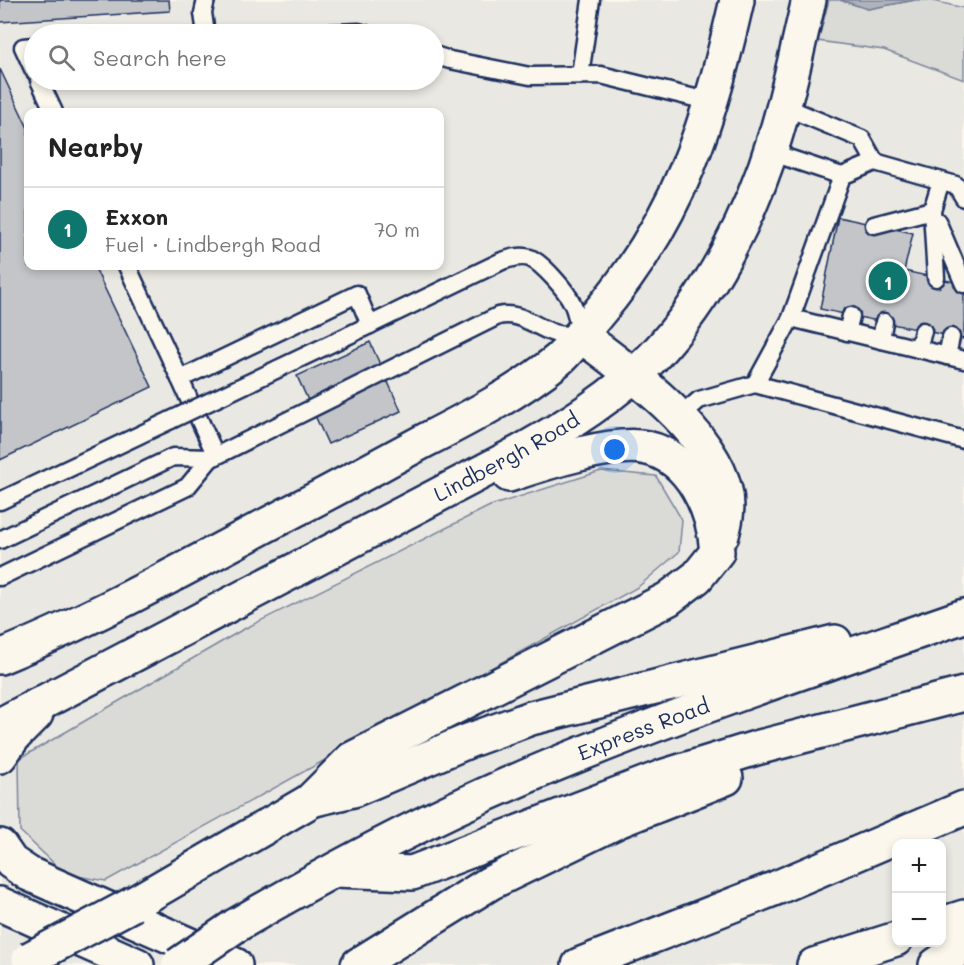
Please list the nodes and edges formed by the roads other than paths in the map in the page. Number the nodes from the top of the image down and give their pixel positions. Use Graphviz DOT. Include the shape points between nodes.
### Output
graph roads {
  1 [pos="206,0"];
  2 [pos="591,0"];
  3 [pos="737,4"];
  4 [pos="805,15"];
  5 [pos="205,24"];
  6 [pos="444,58"];
  7 [pos="580,75"];
  8 [pos="44,90"];
  9 [pos="711,102"];
  10 [pos="783,106"];
  11 [pos="52,108"];
  12 [pos="770,152"];
  13 [pos="875,162"];
  14 [pos="842,176"];
  15 [pos="956,186"];
  16 [pos="932,210"];
  17 [pos="874,225"];
  18 [pos="128,270"];
  19 [pos="936,278"];
  20 [pos="964,284"];
  21 [pos="791,318"];
  22 [pos="885,322"];
  23 [pos="370,325"];
  24 [pos="923,331"];
  25 [pos="580,335"];
  26 [pos="951,337"];
  27 [pos="881,340"];
  28 [pos="918,349"];
  29 [pos="947,356"];
  30 [pos="964,360"];
  31 [pos="633,375"];
  32 [pos="180,379"];
  33 [pos="755,384"];
  34 [pos="189,399"];
  35 [pos="678,418"];
  36 [pos="199,419"];
  37 [pos="964,440"];
  38 [pos="214,457"];
  39 [pos="0,501"];
  40 [pos="416,507"];
  41 [pos="0,540"];
  42 [pos="717,552"];
  43 [pos="0,577"];
  44 [pos="964,614"];
  45 [pos="0,657"];
  46 [pos="63,693"];
  47 [pos="964,694"];
  48 [pos="895,711"];
  49 [pos="0,725"];
  50 [pos="0,756"];
  51 [pos="310,801"];
  52 [pos="964,808"];
  53 [pos="0,846"];
  54 [pos="335,870"];
  55 [pos="0,904"];
  56 [pos="957,926"];
  57 [pos="892,941"];
  58 [pos="24,962"];
  59 [pos="362,962"];
  60 [pos="137,965"];
  61 [pos="178,965"];
  62 [pos="235,965"];
  63 [pos="579,965"];
  64 [pos="814,965"];
  65 [pos="936,965"];
  1 -- 5 [label="lane"];
  2 -- 7 [label="lane"];
  3 -- 9 [label="street"];
  4 -- 10 [label="street, Lindbergh Road"];
  6 -- 7 [label="lane" via="530,76"];
  7 -- 9 [label="lane" via="601,75"];
  8 -- 11 [label="lane"];
  9 -- 25 [label="street" via="696,151 657,232"];
  10 -- 12 [label="street, Lindbergh Road"];
  10 -- 13 [label="lane" via="862,139"];
  12 -- 14 [label="lane"];
  12 -- 31 [label="street, Lindbergh Road" via="744,217 715,271 666,341"];
  13 -- 14 [label="lane"];
  13 -- 15 [label="lane"];
  14 -- 21 [label="lane"];
  15 -- 16 [label="lane"];
  16 -- 17 [label="lane" via="906,224"];
  16 -- 19 [label="lane"];
  16 -- 20 [label="lane"];
  18 -- 32 [label="lane"];
  21 -- 27 [label="lane" via="849,324"];
  21 -- 33 [label="lane"];
  22 -- 27 [label="lane"];
  23 -- 25 [label="lane" via="502,261 521,257 537,262 566,292"];
  23 -- 32 [label="lane" via="357,294"];
  23 -- 39 [label="lane, bridge"];
  24 -- 28 [label="lane"];
  25 -- 31 [label="street"];
  25 -- 38 [label="lane" via="553,333 527,319 498,316"];
  25 -- 45 [label="street" via="560,359 470,417 136,594 49,638"];
  26 -- 29 [label="lane"];
  27 -- 28 [label="lane"];
  28 -- 29 [label="lane"];
  29 -- 30 [label="lane"];
  31 -- 35 [label="street"];
  31 -- 40 [label="street, Lindbergh Road" via="547,437"];
  32 -- 34 [label="lane"];
  33 -- 35 [label="lane" via="699,400"];
  33 -- 37 [label="lane"];
  35 -- 42 [label="street" via="709,455 726,492 726,519"];
  36 -- 38 [label="lane"];
  38 -- 41 [label="lane" via="173,457"];
  38 -- 43 [label="lane" via="187,487"];
  40 -- 42 [label="street" via="553,461 617,447 648,448 673,462 696,486 709,511"];
  40 -- 46 [label="street, Lindbergh Road"];
  42 -- 51 [label="street" via="697,577 668,599 352,759"];
  44 -- 51 [label="street" via="764,658 549,712 498,729 353,790"];
  44 -- 54 [label="street, Express Road" via="591,750 483,796"];
  46 -- 49 [label="street, Lindbergh Road"];
  46 -- 50 [label="street" via="29,720"];
  47 -- 48 [label="street"];
  48 -- 54 [label="street" via="665,776 412,873"];
  48 -- 59 [label="street" via="620,820 490,883"];
  51 -- 58 [label="street, bridge"];
  52 -- 63 [label="street" via="776,888"];
  53 -- 62 [label="street" via="11,862 29,874"];
  54 -- 61 [label="street, Express Road, bridge" via="235,926"];
  55 -- 60 [label="street"];
  56 -- 65 [label="street"];
  57 -- 64 [label="street"];
}
